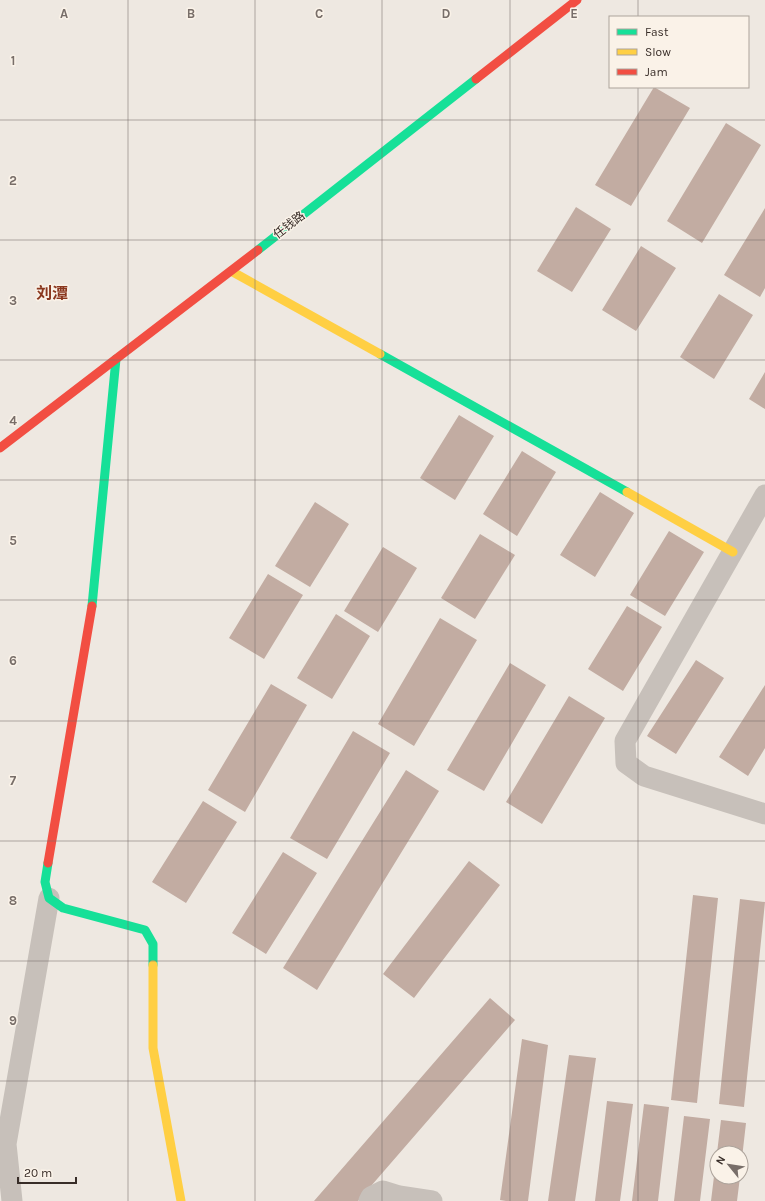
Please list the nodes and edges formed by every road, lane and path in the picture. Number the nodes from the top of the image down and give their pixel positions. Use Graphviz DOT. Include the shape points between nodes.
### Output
graph roads {
  1 [pos="577,0"];
  2 [pos="231,271"];
  3 [pos="116,359"];
  4 [pos="0,448"];
  5 [pos="765,496"];
  6 [pos="733,552"];
  7 [pos="765,814"];
  8 [pos="49,898"];
  9 [pos="12,1201"];
  10 [pos="181,1201"];
  11 [pos="369,1201"];
  12 [pos="432,1201"];
  1 -- 2 [label="street, 任钱路"];
  2 -- 3 [label="street, 任钱路"];
  2 -- 6 [label="street"];
  3 -- 4 [label="street, 任钱路"];
  3 -- 8 [label="street" via="93,598 45,882"];
  5 -- 6 [label="street"];
  6 -- 7 [label="street" via="625,741 626,764 644,776"];
  8 -- 9 [label="street" via="6,1144"];
  8 -- 10 [label="street" via="63,908 144,930 153,944 153,1048"];
  11 -- 12 [label="street" via="371,1197 383,1191"];
}
